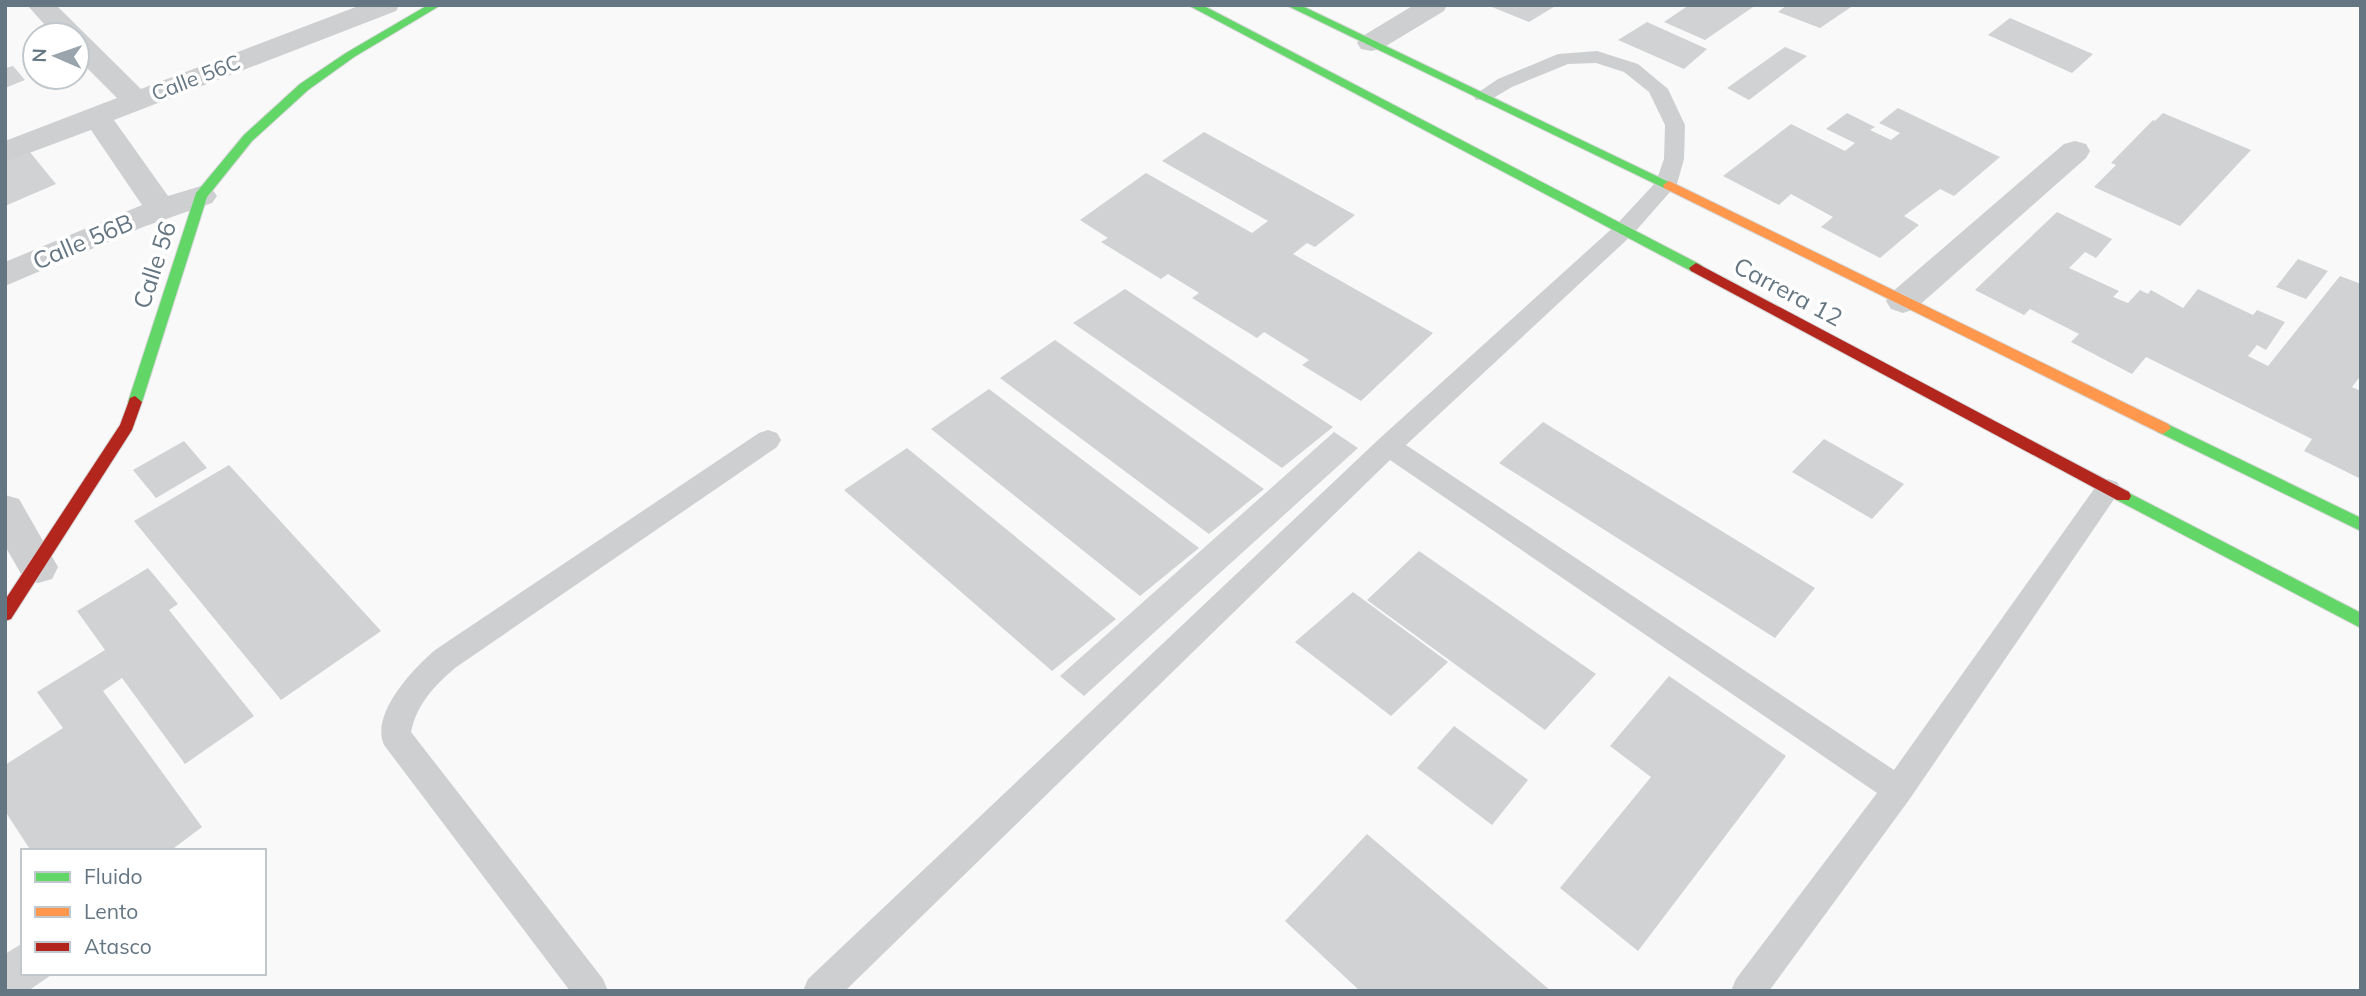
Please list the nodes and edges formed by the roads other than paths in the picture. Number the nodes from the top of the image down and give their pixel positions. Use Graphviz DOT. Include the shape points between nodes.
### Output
graph roads {
  1 [pos="40,5"];
  2 [pos="386,5"];
  3 [pos="436,5"];
  4 [pos="1193,5"];
  5 [pos="1291,5"];
  6 [pos="1434,5"];
  7 [pos="402,13"];
  8 [pos="56,21"];
  9 [pos="1371,43"];
  10 [pos="91,56"];
  11 [pos="1483,96"];
  12 [pos="136,101"];
  13 [pos="97,117"];
  14 [pos="2075,151"];
  15 [pos="5,152"];
  16 [pos="1666,184"];
  17 [pos="201,196"];
  18 [pos="161,210"];
  19 [pos="1625,229"];
  20 [pos="5,275"];
  21 [pos="1903,301"];
  22 [pos="768,440"];
  23 [pos="1388,446"];
  24 [pos="2108,489"];
  25 [pos="9,525"];
  26 [pos="2361,525"];
  27 [pos="38,567"];
  28 [pos="5,614"];
  29 [pos="2361,621"];
  30 [pos="1898,790"];
  31 [pos="591,991"];
  32 [pos="820,991"];
  33 [pos="1748,991"];
  1 -- 8 [label="street"];
  2 -- 12 [label="street, Calle 56C"];
  3 -- 7 [label="main road, Calle 56"];
  4 -- 19 [label="main road, Carrera 12"];
  5 -- 9 [label="main road, Carrera 12"];
  6 -- 9 [label="street"];
  7 -- 17 [label="main road, Calle 56" via="304,87 248,138"];
  9 -- 11 [label="main road, Carrera 12"];
  10 -- 12 [label="street"];
  11 -- 16 [label="main road, Carrera 12"];
  11 -- 16 [label="lane" via="1564,58 1597,57 1631,68 1658,89 1675,125 1674,159"];
  12 -- 13 [label="street, Calle 56C"];
  13 -- 15 [label="street, Calle 56C"];
  13 -- 18 [label="street"];
  14 -- 21 [label="street"];
  16 -- 19 [label="lane"];
  16 -- 21 [label="main road, Carrera 12"];
  17 -- 18 [label="street, Calle 56B"];
  17 -- 27 [label="main road, Calle 56" via="127,426"];
  18 -- 20 [label="street, Calle 56B"];
  19 -- 23 [label="lane"];
  19 -- 24 [label="main road, Carrera 12"];
  21 -- 26 [label="main road, Carrera 12"];
  22 -- 31 [label="lane" via="445,659 415,688 398,720 395,735"];
  23 -- 30 [label="lane"];
  23 -- 32 [label="lane"];
  24 -- 29 [label="main road, Carrera 12"];
  24 -- 30 [label="lane"];
  25 -- 27 [label="street"];
  27 -- 28 [label="main road, Calle 56"];
  30 -- 33 [label="lane"];
}
